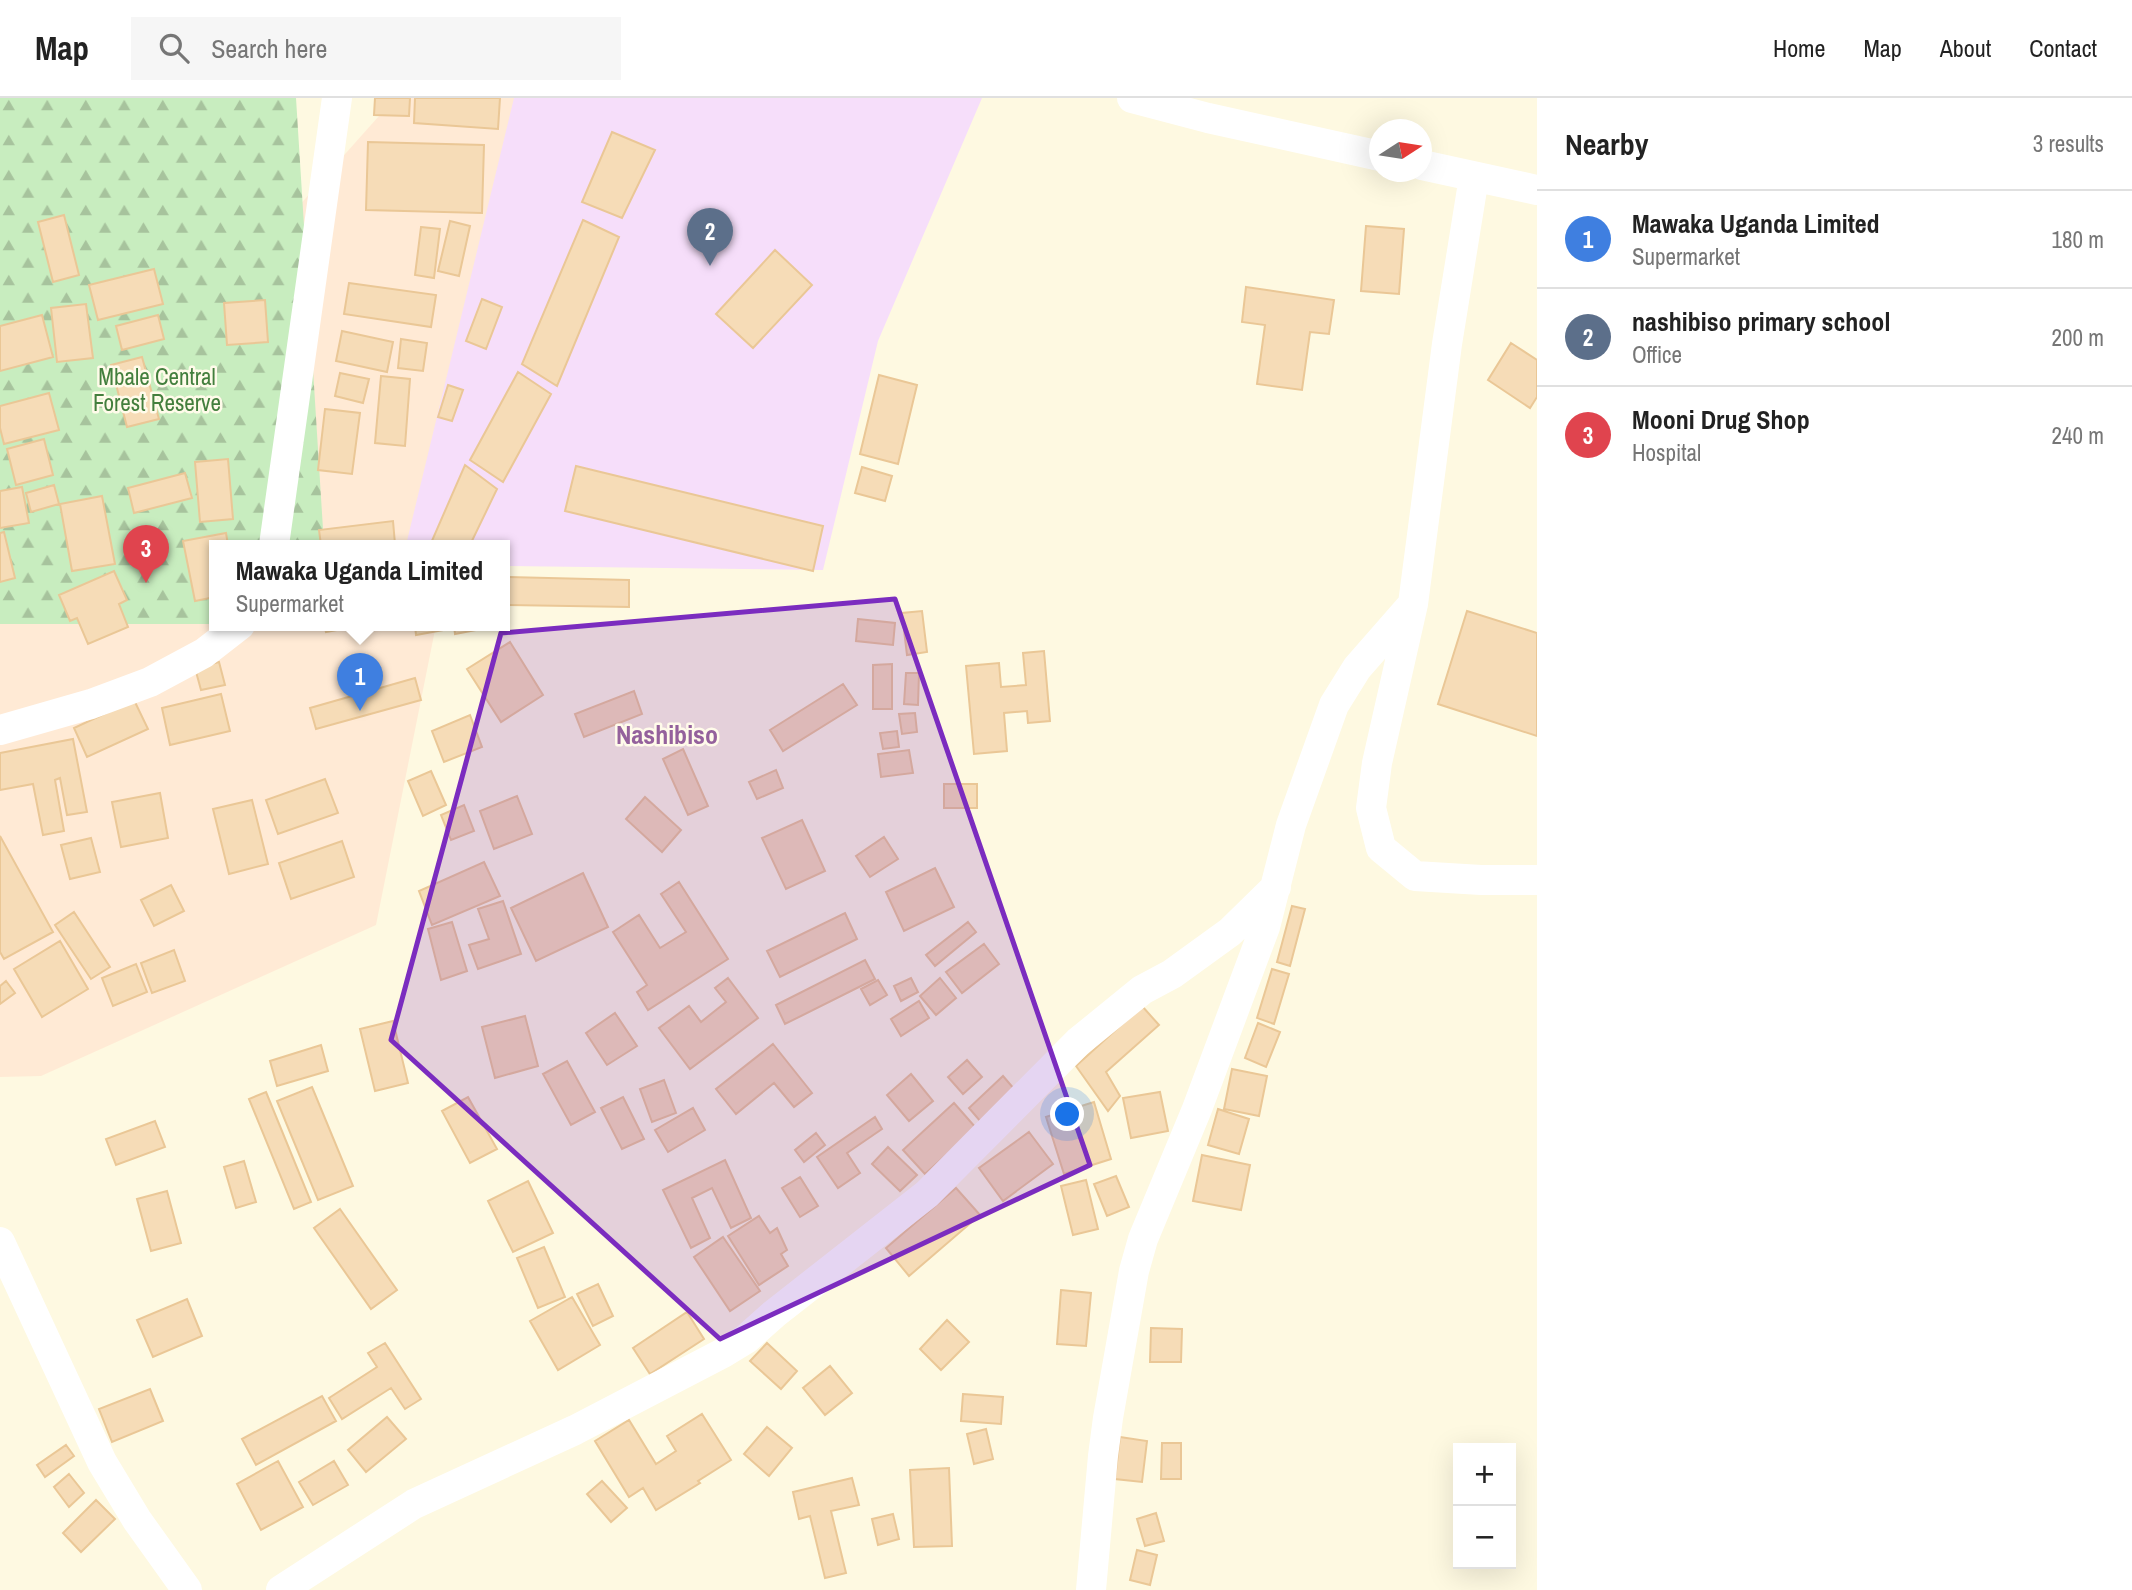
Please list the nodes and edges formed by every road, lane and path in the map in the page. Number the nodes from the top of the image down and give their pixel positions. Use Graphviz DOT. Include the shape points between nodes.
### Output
graph roads {
  1 [pos="337,98"];
  2 [pos="1132,98"];
  3 [pos="1369,154"];
  4 [pos="1432,167"];
  5 [pos="1474,177"];
  6 [pos="1537,190"];
  7 [pos="275,540"];
  8 [pos="1413,604"];
  9 [pos="232,631"];
  10 [pos="0,730"];
  11 [pos="1537,880"];
  12 [pos="1276,887"];
  13 [pos="0,1242"];
  14 [pos="187,1590"];
  15 [pos="281,1590"];
  16 [pos="1091,1590"];
  1 -- 7 [label="street"];
  2 -- 3 [label="street"];
  4 -- 5 [label="street"];
  5 -- 6 [label="street"];
  5 -- 8 [label="street"];
  8 -- 11 [label="street" via="1371,808 1381,848 1415,876"];
  8 -- 12 [label="street" via="1357,668 1334,705 1291,825"];
  9 -- 10 [label="street" via="204,653 150,681 91,704"];
  12 -- 15 [label="street" via="1230,932 1142,990 1078,1042 927,1194 746,1339 575,1430 414,1504"];
  12 -- 16 [label="street" via="1198,1109 1134,1271 1103,1456"];
  13 -- 14 [label="street" via="102,1462"];
}
